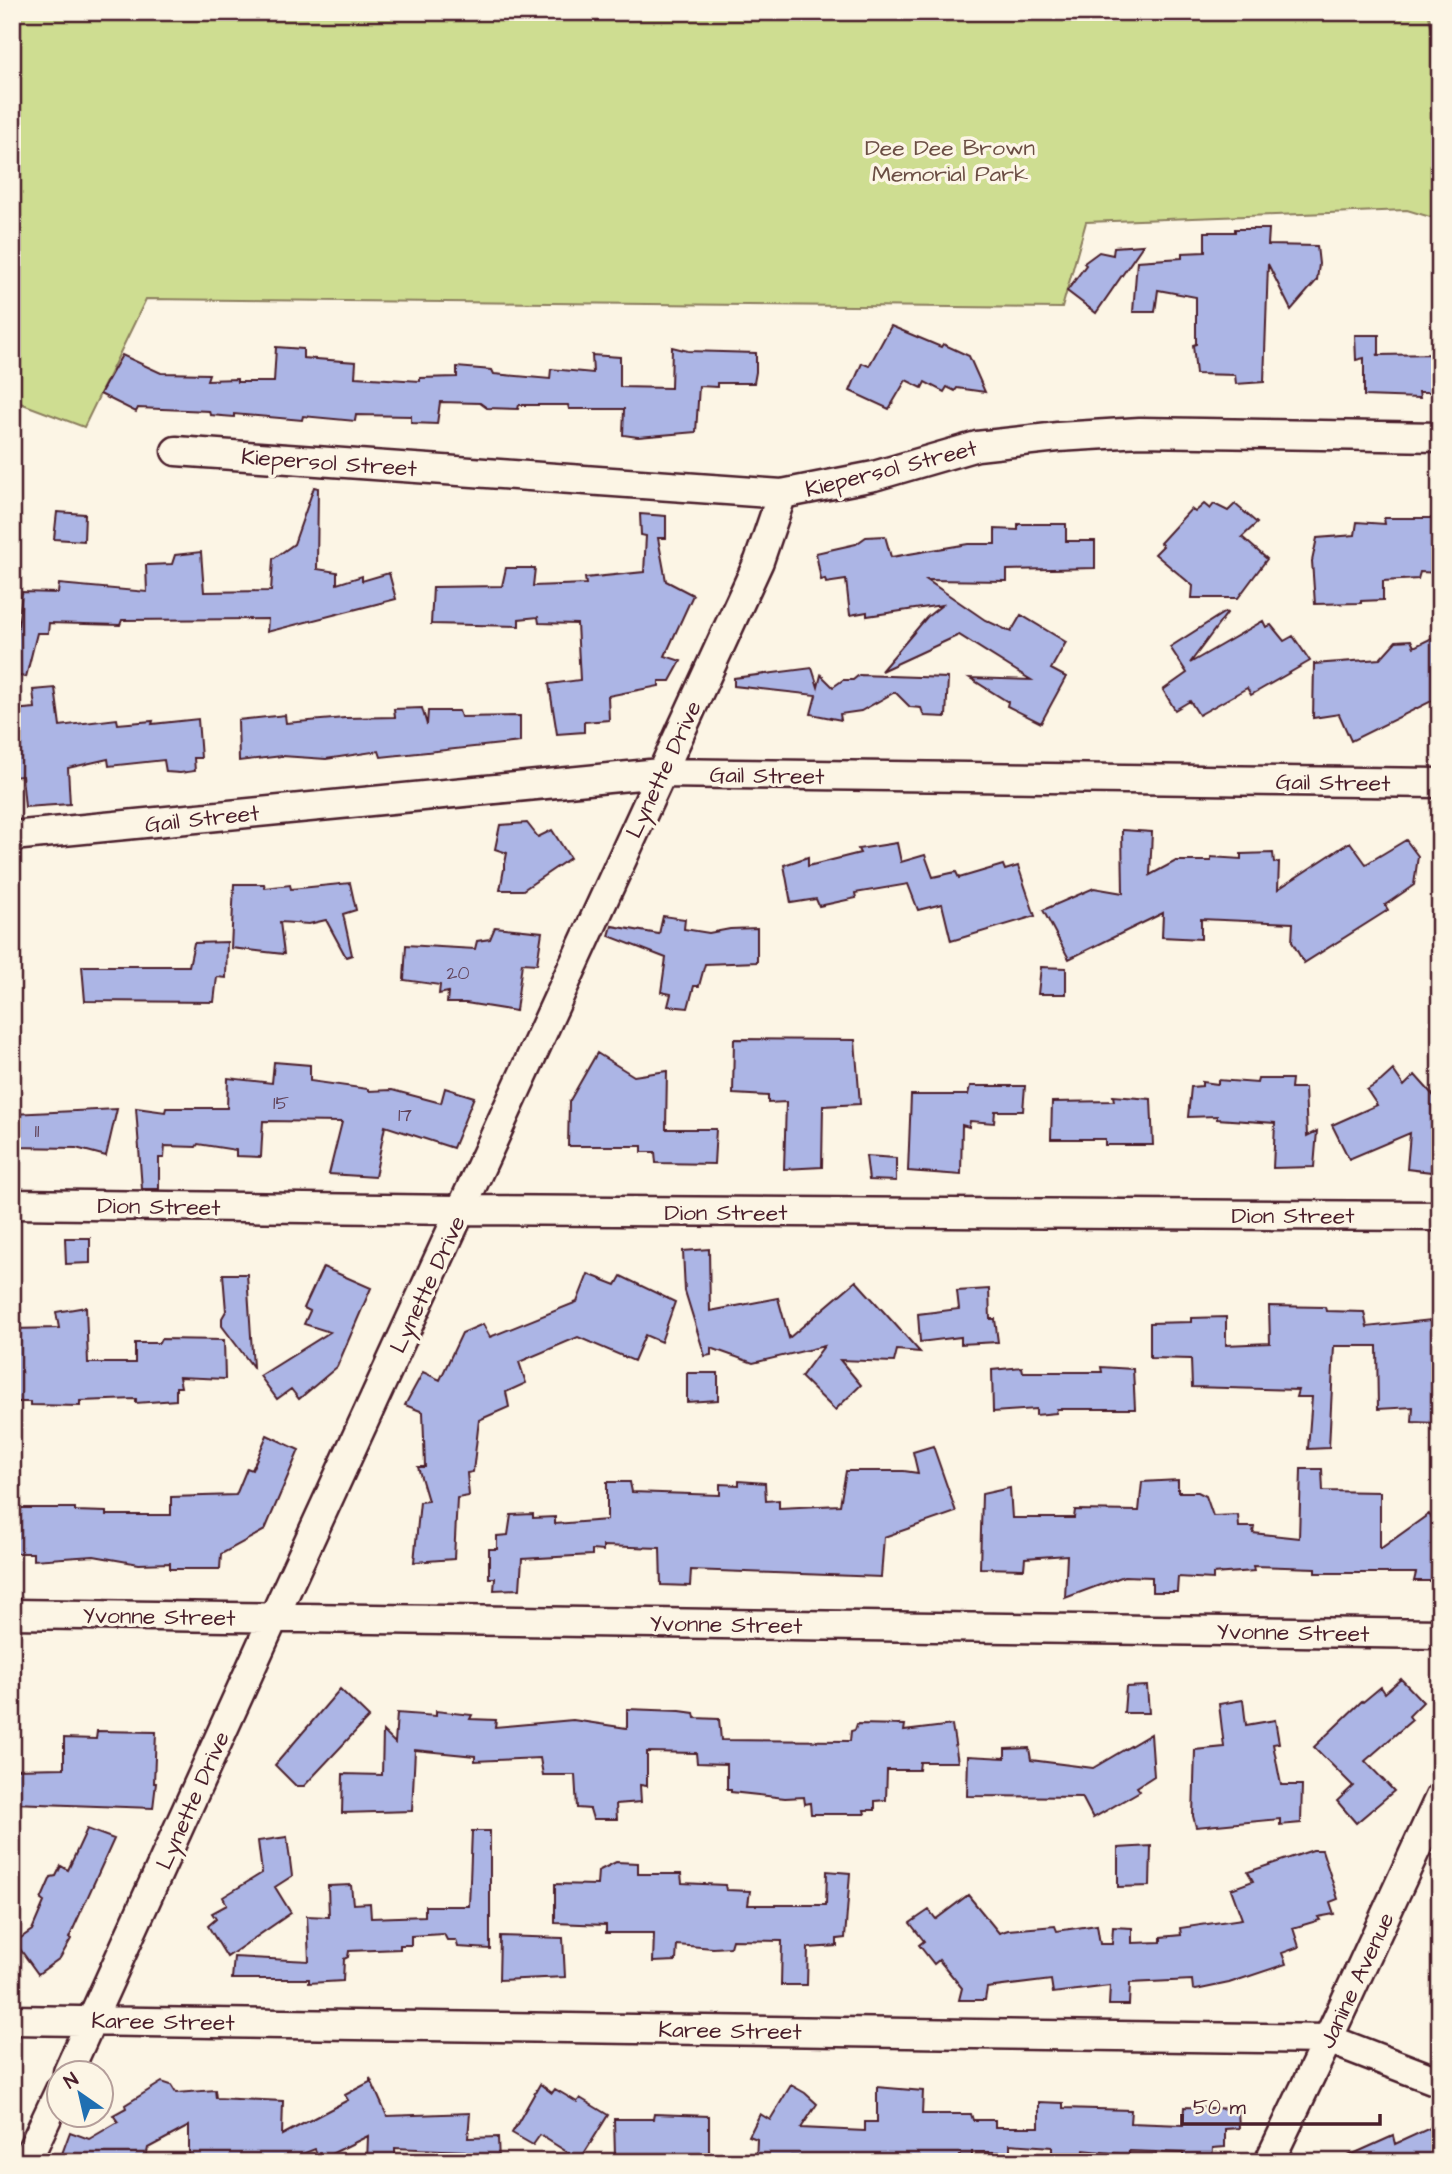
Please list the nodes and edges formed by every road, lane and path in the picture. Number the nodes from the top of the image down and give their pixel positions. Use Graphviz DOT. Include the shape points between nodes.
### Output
graph roads {
  1 [pos="1440,437"];
  2 [pos="176,451"];
  3 [pos="782,494"];
  4 [pos="660,773"];
  5 [pos="1440,783"];
  6 [pos="12,836"];
  7 [pos="12,1204"];
  8 [pos="461,1210"];
  9 [pos="1440,1216"];
  10 [pos="12,1614"];
  11 [pos="274,1617"];
  12 [pos="1440,1634"];
  13 [pos="1440,1797"];
  14 [pos="12,2020"];
  15 [pos="92,2020"];
  16 [pos="1328,2039"];
  17 [pos="75,2058"];
  18 [pos="1440,2082"];
  19 [pos="46,2120"];
  20 [pos="26,2162"];
  21 [pos="1269,2162"];
  1 -- 3 [label="street, Kiepersol Street" via="1140,432 1058,437 976,446 874,476"];
  2 -- 3 [label="street, Kiepersol Street"];
  3 -- 4 [label="street, Lynette Drive" via="759,561"];
  4 -- 5 [label="street, Gail Street"];
  4 -- 6 [label="street, Gail Street"];
  4 -- 8 [label="street, Lynette Drive"];
  7 -- 8 [label="street, Dion Street"];
  8 -- 9 [label="street, Dion Street"];
  8 -- 11 [label="street, Lynette Drive"];
  10 -- 11 [label="street, Yvonne Street"];
  11 -- 12 [label="street, Yvonne Street"];
  11 -- 15 [label="street, Lynette Drive"];
  13 -- 16 [label="street, Janine Avenue"];
  14 -- 15 [label="street, Karee Street"];
  15 -- 16 [label="street, Karee Street"];
  15 -- 17 [label="street, Lynette Drive"];
  16 -- 18 [label="street, Karee Street"];
  16 -- 21 [label="street, Janine Avenue"];
  19 -- 20 [label="street"];
}
